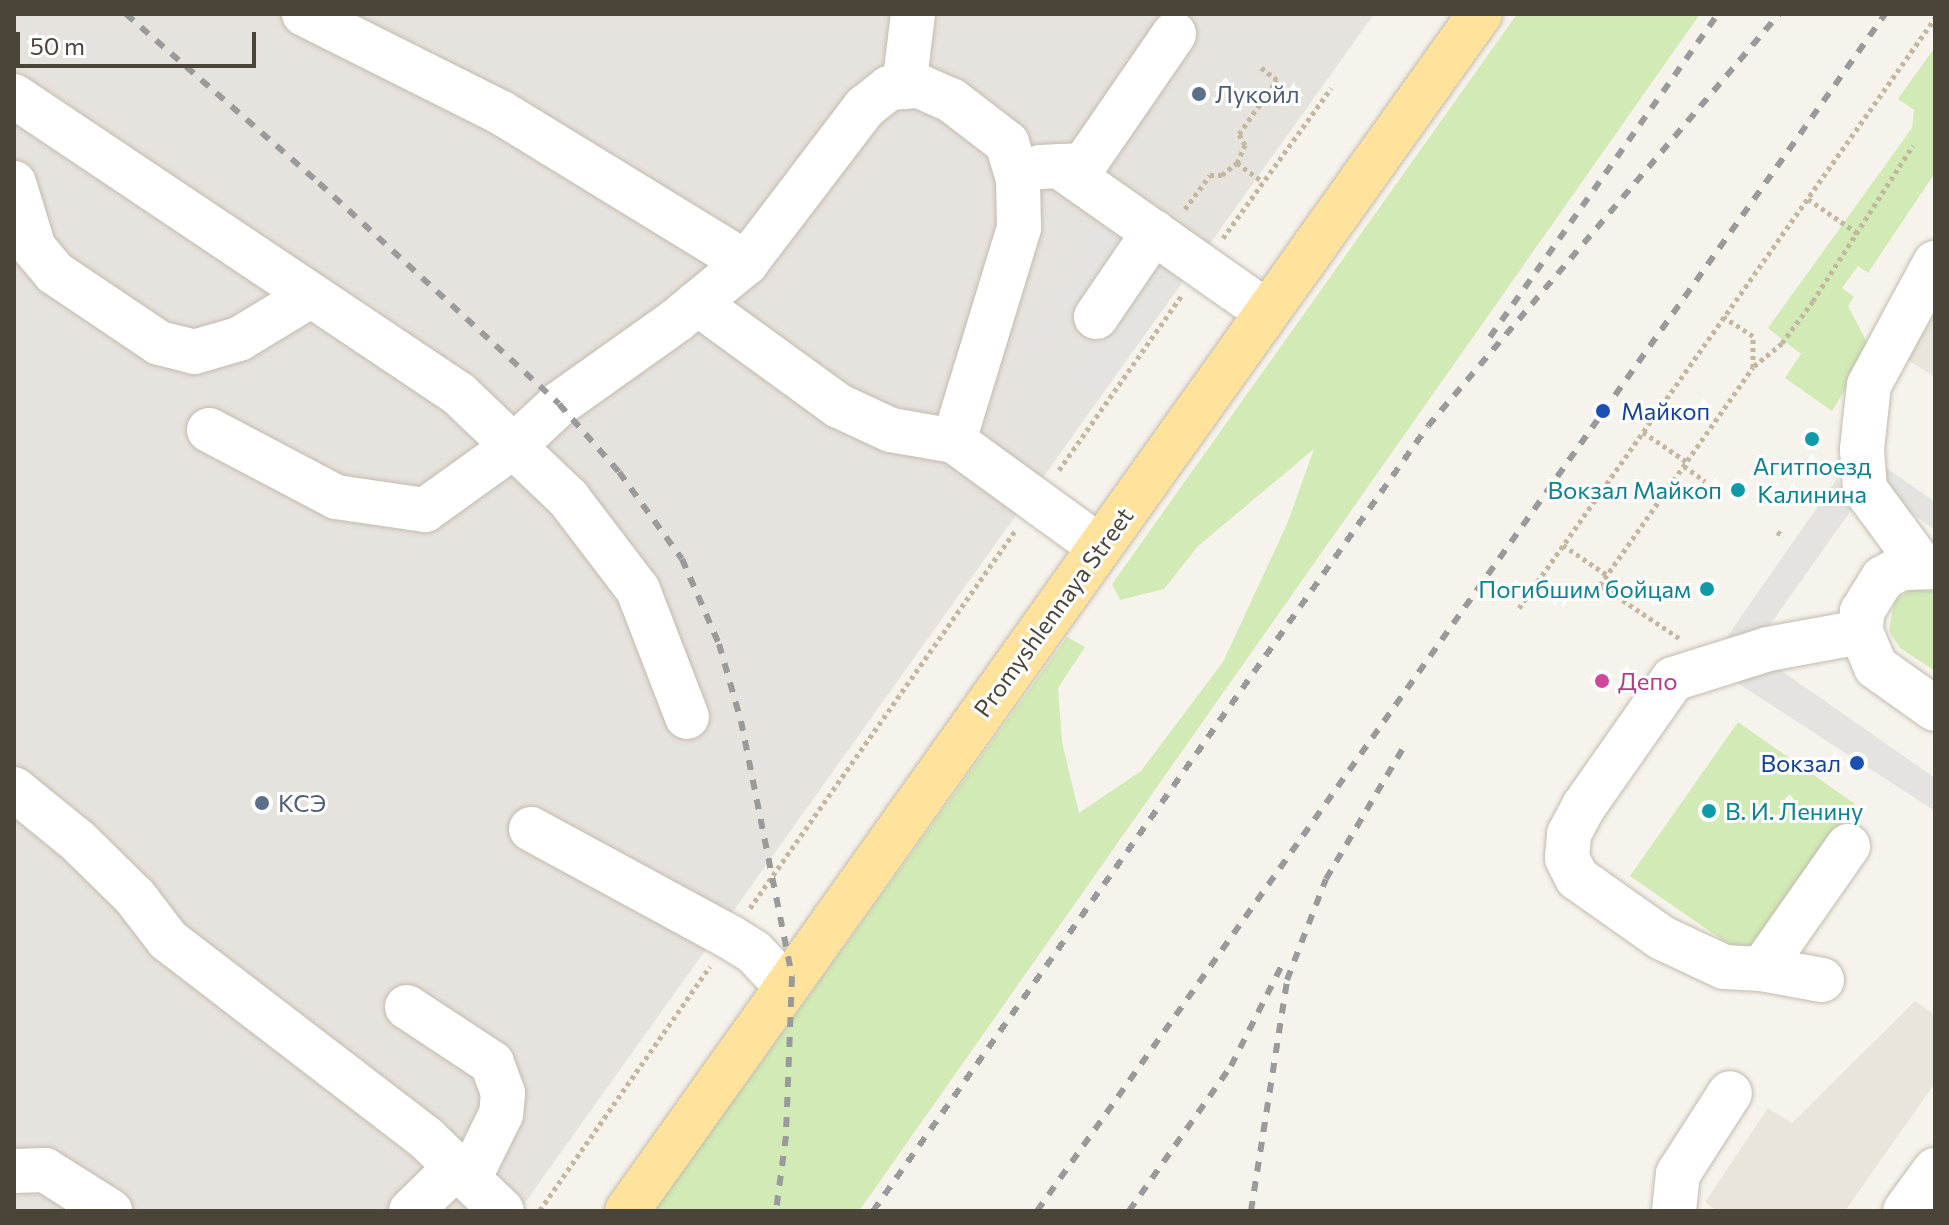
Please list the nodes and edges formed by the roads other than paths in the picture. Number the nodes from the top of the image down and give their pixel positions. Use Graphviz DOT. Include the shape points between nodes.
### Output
graph roads {
  1 [pos="304,14"];
  2 [pos="913,14"];
  3 [pos="1480,14"];
  4 [pos="1174,34"];
  5 [pos="904,87"];
  6 [pos="14,96"];
  7 [pos="1059,166"];
  8 [pos="1014,168"];
  9 [pos="14,183"];
  10 [pos="1159,236"];
  11 [pos="746,263"];
  12 [pos="1935,263"];
  13 [pos="310,296"];
  14 [pos="697,303"];
  15 [pos="1267,312"];
  16 [pos="1096,317"];
  17 [pos="209,430"];
  18 [pos="954,441"];
  19 [pos="514,446"];
  20 [pos="1100,547"];
  21 [pos="1928,566"];
  22 [pos="1861,632"];
  23 [pos="1935,709"];
  24 [pos="687,717"];
  25 [pos="14,789"];
  26 [pos="531,829"];
  27 [pos="1848,846"];
  28 [pos="1762,969"];
  29 [pos="1822,980"];
  30 [pos="786,986"];
  31 [pos="407,1007"];
  32 [pos="1730,1093"];
  33 [pos="1935,1170"];
  34 [pos="14,1171"];
  35 [pos="463,1173"];
  36 [pos="110,1211"];
  37 [pos="411,1211"];
  38 [pos="502,1211"];
  39 [pos="627,1211"];
  40 [pos="1674,1211"];
  41 [pos="1905,1211"];
  1 -- 11 [label="street" via="500,112"];
  2 -- 5 [label="street"];
  3 -- 15 [label="main road, Promyshlennaya Street"];
  4 -- 7 [label="street" via="1084,165"];
  5 -- 8 [label="street" via="919,86 988,126 1007,143"];
  5 -- 11 [label="street" via="889,88 865,107"];
  6 -- 13 [label="street"];
  7 -- 8 [label="street"];
  7 -- 10 [label="street"];
  8 -- 18 [label="street" via="1019,228"];
  9 -- 13 [label="street" via="34,248 55,273 159,343 194,352 239,339"];
  10 -- 15 [label="street"];
  10 -- 16 [label="street"];
  11 -- 14 [label="street"];
  12 -- 21 [label="street" via="1869,385 1862,449 1865,489"];
  13 -- 19 [label="street" via="459,394"];
  14 -- 18 [label="street" via="839,406 891,430"];
  14 -- 19 [label="street" via="559,404"];
  15 -- 20 [label="main road, Promyshlennaya Street"];
  17 -- 19 [label="street" via="336,497 425,510"];
  18 -- 20 [label="street"];
  19 -- 24 [label="street" via="568,498 638,590"];
  20 -- 30 [label="main road, Promyshlennaya Street"];
  21 -- 22 [label="street" via="1883,578 1862,612"];
  22 -- 23 [label="street" via="1876,667"];
  22 -- 28 [label="street" via="1768,649 1673,679 1569,834 1567,858 1577,878 1662,938 1724,967"];
  25 -- 35 [label="street" via="78,841 135,897 168,940 426,1138"];
  26 -- 30 [label="street" via="730,937 754,952"];
  27 -- 28 [label="street"];
  28 -- 29 [label="street"];
  30 -- 39 [label="main road, Promyshlennaya Street"];
  31 -- 35 [label="street" via="492,1063 503,1093 501,1114"];
  32 -- 40 [label="street" via="1678,1174"];
  33 -- 41 [label="street"];
  34 -- 36 [label="street" via="45,1170"];
  35 -- 37 [label="street"];
  35 -- 38 [label="street"];
}
